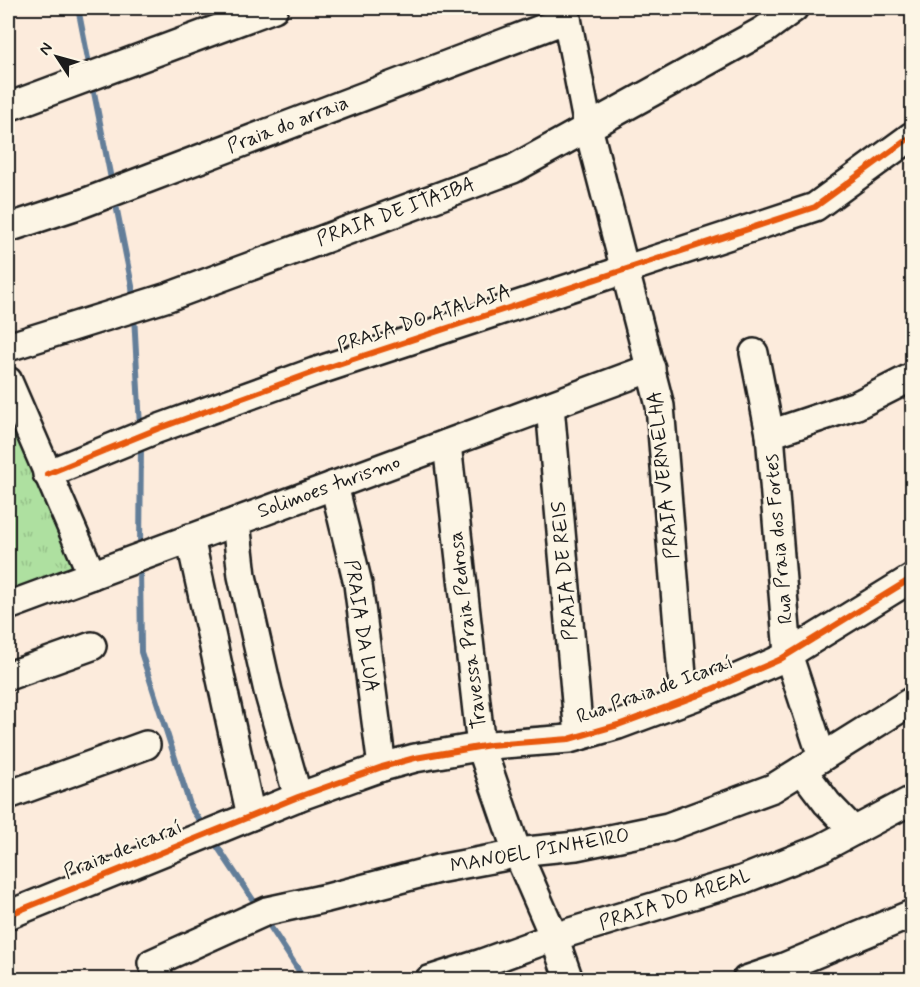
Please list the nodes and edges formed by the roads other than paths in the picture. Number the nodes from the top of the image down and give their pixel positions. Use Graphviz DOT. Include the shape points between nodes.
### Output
graph roads {
  1 [pos="274,8"];
  2 [pos="794,8"];
  3 [pos="566,13"];
  4 [pos="8,107"];
  5 [pos="588,127"];
  6 [pos="912,136"];
  7 [pos="8,228"];
  8 [pos="626,270"];
  9 [pos="8,347"];
  10 [pos="754,353"];
  11 [pos="651,368"];
  12 [pos="8,381"];
  13 [pos="911,381"];
  14 [pos="550,406"];
  15 [pos="770,434"];
  16 [pos="447,444"];
  17 [pos="47,474"];
  18 [pos="334,485"];
  19 [pos="236,522"];
  20 [pos="190,538"];
  21 [pos="92,575"];
  22 [pos="912,578"];
  23 [pos="8,606"];
  24 [pos="92,646"];
  25 [pos="788,654"];
  26 [pos="8,676"];
  27 [pos="684,700"];
  28 [pos="912,701"];
  29 [pos="579,736"];
  30 [pos="146,745"];
  31 [pos="481,747"];
  32 [pos="812,764"];
  33 [pos="382,767"];
  34 [pos="8,795"];
  35 [pos="298,797"];
  36 [pos="912,801"];
  37 [pos="252,816"];
  38 [pos="854,831"];
  39 [pos="517,852"];
  40 [pos="912,914"];
  41 [pos="8,915"];
  42 [pos="554,937"];
  43 [pos="156,971"];
  44 [pos="429,980"];
  45 [pos="569,980"];
  46 [pos="746,980"];
  1 -- 4 [label="street"];
  2 -- 5 [label="street, PRAIA DE ITAIBA" via="764,30"];
  3 -- 5 [label="street, PRAIA VERMELHA"];
  3 -- 7 [label="street, Praia do arraia" via="92,200"];
  5 -- 8 [label="street, PRAIA VERMELHA"];
  5 -- 9 [label="street, PRAIA DE ITAIBA" via="513,169 168,297"];
  6 -- 8 [label="street, PRAIA DO ATALAIA" via="815,207"];
  8 -- 11 [label="street, PRAIA VERMELHA"];
  8 -- 17 [label="street, PRAIA DO ATALAIA" via="314,372"];
  10 -- 15 [label="street, Rua Praia dos Fortes"];
  11 -- 14 [label="street, Solimoes turismo"];
  11 -- 27 [label="street, PRAIA VERMELHA" via="660,406"];
  12 -- 17 [label="street"];
  13 -- 15 [label="street" via="857,405"];
  14 -- 16 [label="street, Solimoes turismo"];
  14 -- 29 [label="street, PRAIA DE REIS"];
  15 -- 25 [label="street, Rua Praia dos Fortes"];
  16 -- 18 [label="street, Solimoes turismo"];
  16 -- 31 [label="street, Travessa Praia Pedrosa"];
  17 -- 21 [label="street"];
  18 -- 19 [label="street, Solimoes turismo"];
  18 -- 33 [label="street, PRAIA DA LUA" via="358,584"];
  19 -- 20 [label="street, Solimoes turismo"];
  19 -- 35 [label="street" via="242,576 268,691"];
  20 -- 21 [label="street, Solimoes turismo"];
  20 -- 37 [label="street"];
  21 -- 23 [label="street, Solimoes turismo"];
  22 -- 25 [label="street, Rua Praia de Icaraí"];
  24 -- 26 [label="street"];
  25 -- 27 [label="street, Rua Praia de Icaraí"];
  25 -- 32 [label="street, Rua Praia dos Fortes"];
  27 -- 29 [label="street, Rua Praia de Icaraí"];
  28 -- 32 [label="street, MANOEL PINHEIRO"];
  29 -- 31 [label="street, Rua Praia de Icaraí"];
  30 -- 34 [label="street"];
  31 -- 33 [label="street, Rua Praia de Icaraí"];
  31 -- 39 [label="street, Travessa Praia Pedrosa"];
  32 -- 38 [label="street, Rua Praia dos Fortes" via="827,803"];
  32 -- 39 [label="street, MANOEL PINHEIRO" via="773,789 668,827 576,846"];
  33 -- 35 [label="street, Rua Praia de Icaraí"];
  35 -- 37 [label="street, Rua Praia de Icaraí"];
  36 -- 38 [label="street, PRAIA DO AREAL"];
  37 -- 41 [label="street, Praia de icaraí"];
  38 -- 42 [label="street, PRAIA DO AREAL" via="742,880"];
  39 -- 42 [label="street, Travessa Praia Pedrosa"];
  39 -- 43 [label="street, MANOEL PINHEIRO" via="267,911"];
  40 -- 46 [label="street"];
  42 -- 44 [label="street, PRAIA DO AREAL"];
  42 -- 45 [label="street, Travessa Praia Pedrosa"];
}
